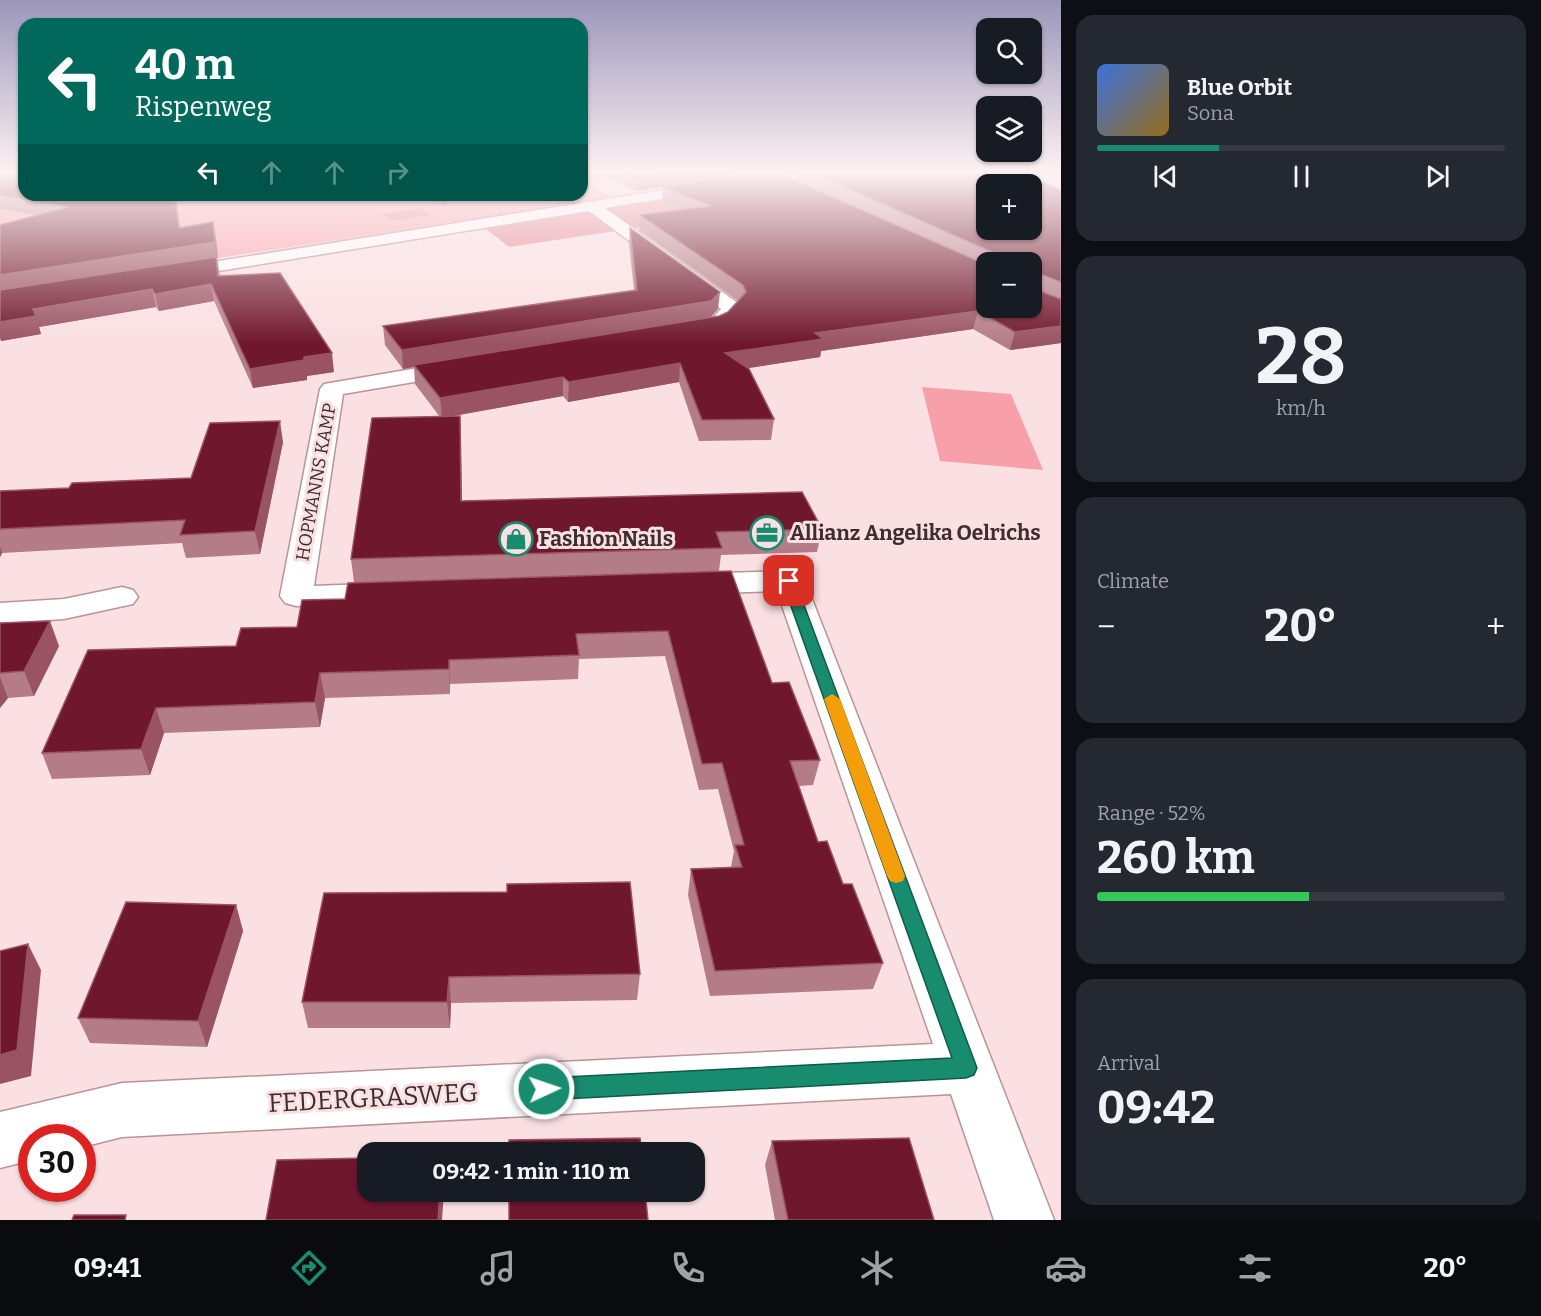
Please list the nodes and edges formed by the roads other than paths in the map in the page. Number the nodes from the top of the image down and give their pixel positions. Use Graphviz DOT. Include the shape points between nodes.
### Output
graph roads {
  1 [pos="441,230"];
  2 [pos="625,230"];
  3 [pos="164,274"];
  4 [pos="671,334"];
  5 [pos="484,364"];
  6 [pos="672,585"];
  7 [pos="413,593"];
  8 [pos="122,597"];
  9 [pos="0,613"];
  10 [pos="966,1068"];
  11 [pos="0,1140"];
  12 [pos="1024,1220"];
  1 -- 3 [label="street"];
  2 -- 4 [label="street" via="732,308 717,326"];
  5 -- 7 [label="street, HOPMANNS KAMP" via="332,389 296,596"];
  6 -- 10 [label="street" via="789,581"];
  8 -- 9 [label="street" via="64,609"];
  10 -- 11 [label="street, FEDERGRASWEG" via="122,1110"];
  10 -- 12 [label="street"];
}
